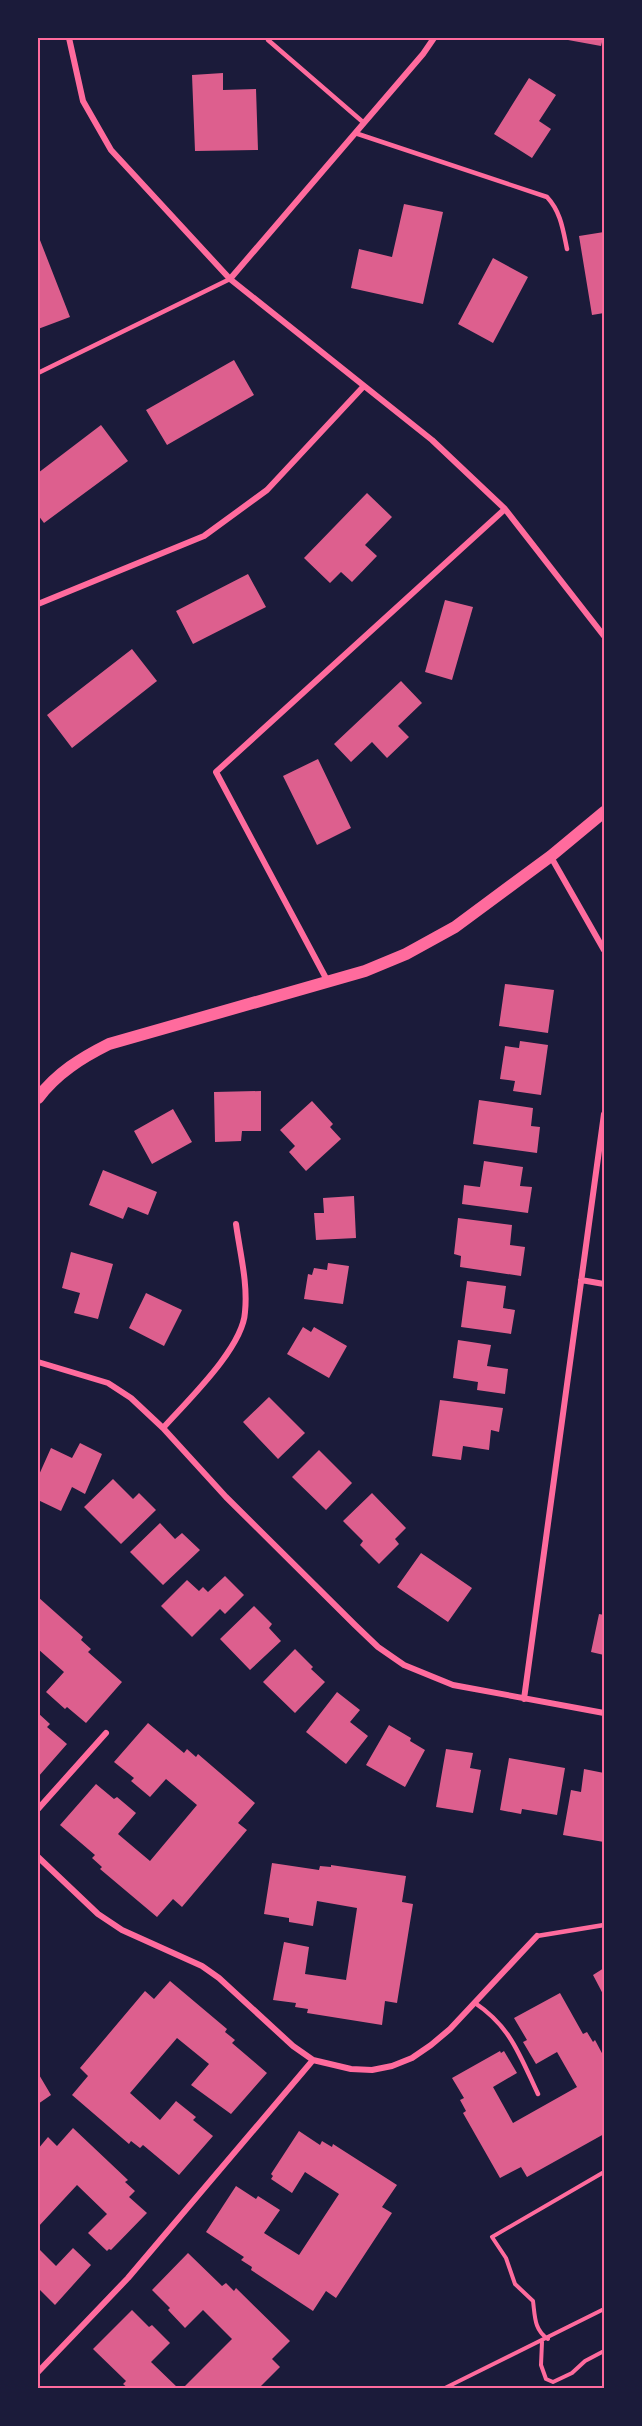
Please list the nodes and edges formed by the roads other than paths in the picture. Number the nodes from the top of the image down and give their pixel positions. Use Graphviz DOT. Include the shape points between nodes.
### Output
graph roads {
  1 [pos="69,38"];
  2 [pos="268,38"];
  3 [pos="434,38"];
  4 [pos="364,123"];
  5 [pos="355,133"];
  6 [pos="567,249"];
  7 [pos="230,279"];
  8 [pos="38,373"];
  9 [pos="363,387"];
  10 [pos="505,509"];
  11 [pos="38,604"];
  12 [pos="604,636"];
  13 [pos="604,812"];
  14 [pos="551,856"];
  15 [pos="604,950"];
  16 [pos="328,982"];
  17 [pos="38,1098"];
  18 [pos="604,1114"];
  19 [pos="236,1224"];
  20 [pos="581,1280"];
  21 [pos="604,1284"];
  22 [pos="38,1362"];
  23 [pos="163,1428"];
  24 [pos="524,1699"];
  25 [pos="604,1713"];
  26 [pos="106,1733"];
  27 [pos="38,1809"];
  28 [pos="39,1862"];
  29 [pos="604,1925"];
  30 [pos="537,1936"];
  31 [pos="475,2002"];
  32 [pos="313,2060"];
  33 [pos="538,2094"];
  34 [pos="38,2372"];
  1 -- 7 [label="street" via="83,101 111,150"];
  2 -- 4 [label="lane"];
  3 -- 4 [label="street"];
  4 -- 5 [label="street"];
  5 -- 6 [label="lane" via="547,197 555,206"];
  5 -- 7 [label="street"];
  7 -- 8 [label="lane"];
  7 -- 9 [label="street"];
  9 -- 10 [label="street" via="432,440"];
  9 -- 11 [label="street" via="267,489 204,536"];
  10 -- 12 [label="street"];
  10 -- 16 [label="street" via="216,772"];
  13 -- 14 [label="main road"];
  14 -- 15 [label="street"];
  14 -- 16 [label="main road" via="455,927 406,954"];
  16 -- 17 [label="main road" via="109,1044 78,1060"];
  18 -- 20 [label="street"];
  19 -- 23 [label="street" via="246,1291 242,1330"];
  20 -- 21 [label="street"];
  20 -- 24 [label="street"];
  22 -- 23 [label="street" via="108,1383"];
  23 -- 24 [label="street" via="226,1497 378,1647 404,1665 453,1685"];
  24 -- 25 [label="street"];
  26 -- 27 [label="street"];
  28 -- 32 [label="street" via="122,1930 202,1966 219,1978"];
  29 -- 30 [label="lane"];
  30 -- 31 [label="street"];
  31 -- 32 [label="street" via="431,2045 392,2066 351,2069"];
  31 -- 33 [label="lane" via="508,2031"];
  32 -- 34 [label="street" via="128,2278"];
}
